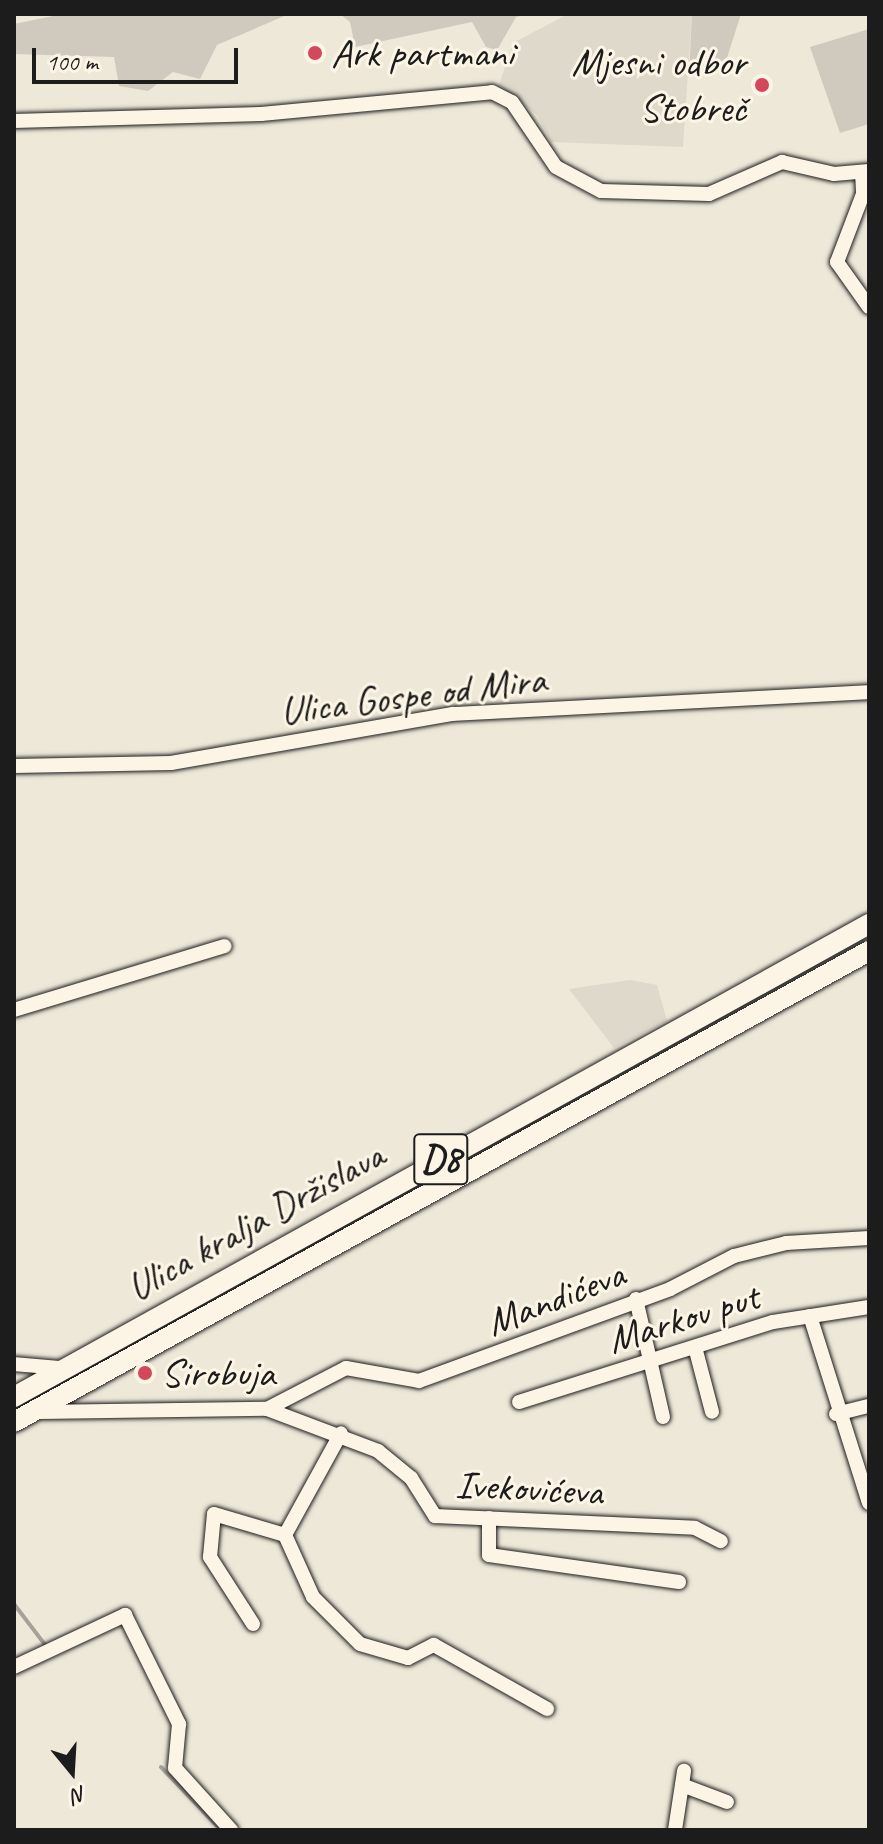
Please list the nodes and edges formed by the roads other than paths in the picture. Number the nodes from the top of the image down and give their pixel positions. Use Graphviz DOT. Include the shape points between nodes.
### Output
graph roads {
  1 [pos="14,121"];
  2 [pos="866,171"];
  3 [pos="869,307"];
  4 [pos="869,692"];
  5 [pos="14,766"];
  6 [pos="869,924"];
  7 [pos="225,946"];
  8 [pos="869,951"];
  9 [pos="14,1010"];
  10 [pos="869,1238"];
  11 [pos="636,1299"];
  12 [pos="869,1307"];
  13 [pos="810,1316"];
  14 [pos="695,1347"];
  15 [pos="655,1360"];
  16 [pos="14,1364"];
  17 [pos="69,1367"];
  18 [pos="14,1397"];
  19 [pos="519,1402"];
  20 [pos="869,1406"];
  21 [pos="267,1409"];
  22 [pos="34,1412"];
  23 [pos="712,1412"];
  24 [pos="836,1414"];
  25 [pos="663,1417"];
  26 [pos="14,1422"];
  27 [pos="341,1433"];
  28 [pos="869,1503"];
  29 [pos="489,1518"];
  30 [pos="285,1535"];
  31 [pos="721,1541"];
  32 [pos="679,1582"];
  33 [pos="253,1624"];
  34 [pos="14,1667"];
  35 [pos="547,1709"];
  36 [pos="727,1802"];
  37 [pos="231,1830"];
  38 [pos="675,1830"];
  1 -- 2 [label="street" via="230,116 492,92 512,102 556,167 601,191 709,194 782,162"];
  2 -- 3 [label="street" via="863,194 837,262"];
  4 -- 5 [label="street, Ulica Gospe od Mira" via="453,714 171,763"];
  6 -- 17 [label="highway, Ulica kralja Držislava / D8"];
  7 -- 9 [label="street"];
  8 -- 22 [label="highway, Ulica kralja Držislava / D8"];
  10 -- 11 [label="street, Mandićeva" via="786,1243 734,1256"];
  11 -- 15 [label="street"];
  11 -- 21 [label="street, Mandićeva" via="419,1381 346,1368"];
  12 -- 13 [label="street, Markov put"];
  13 -- 14 [label="street, Markov put"];
  13 -- 24 [label="street"];
  14 -- 15 [label="street, Markov put"];
  14 -- 23 [label="street"];
  15 -- 19 [label="street, Markov put"];
  15 -- 25 [label="street"];
  16 -- 17 [label="street"];
  17 -- 18 [label="highway, Ulica kralja Držislava / D8"];
  20 -- 24 [label="street"];
  21 -- 22 [label="street, Ivekovićeva"];
  21 -- 27 [label="street, Ivekovićeva"];
  22 -- 26 [label="highway, Ulica kralja Držislava / D8"];
  24 -- 28 [label="street"];
  27 -- 29 [label="street, Ivekovićeva" via="411,1478 435,1516"];
  27 -- 30 [label="street"];
  29 -- 31 [label="street, Ivekovićeva" via="695,1528"];
  29 -- 32 [label="street, Ivekovićeva" via="489,1555"];
  30 -- 33 [label="street" via="214,1514 210,1557"];
  30 -- 35 [label="street" via="313,1597 360,1644 412,1658 434,1645"];
  34 -- 37 [label="street" via="125,1615 179,1724 175,1768"];
  36 -- 38 [label="street" via="683,1778"];
}
